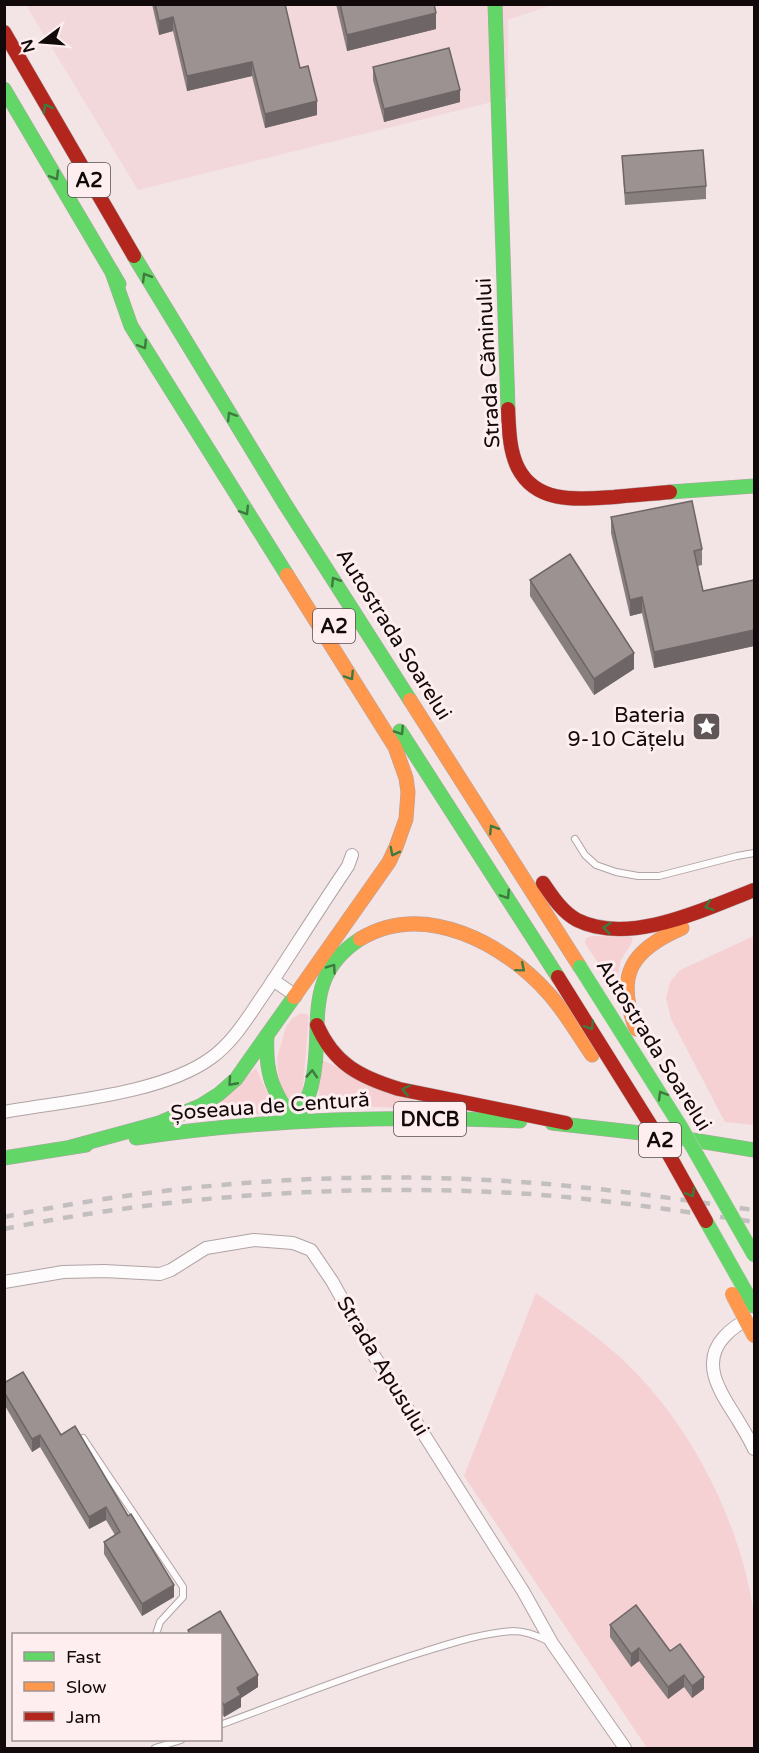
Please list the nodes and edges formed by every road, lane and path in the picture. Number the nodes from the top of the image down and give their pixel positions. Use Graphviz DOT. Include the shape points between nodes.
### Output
graph roads {
  1 [pos="495,4"];
  2 [pos="4,32"];
  3 [pos="4,88"];
  4 [pos="112,272"];
  5 [pos="176,327"];
  6 [pos="237,399"];
  7 [pos="754,486"];
  8 [pos="575,839"];
  9 [pos="754,853"];
  10 [pos="352,855"];
  11 [pos="536,872"];
  12 [pos="754,890"];
  13 [pos="754,903"];
  14 [pos="273,980"];
  15 [pos="296,996"];
  16 [pos="317,1023"];
  17 [pos="639,1034"];
  18 [pos="267,1035"];
  19 [pos="653,1057"];
  20 [pos="4,1112"];
  21 [pos="294,1121"];
  22 [pos="566,1123"];
  23 [pos="754,1145"];
  24 [pos="647,1146"];
  25 [pos="730,1146"];
  26 [pos="71,1147"];
  27 [pos="754,1150"];
  28 [pos="4,1158"];
  29 [pos="682,1207"];
  30 [pos="754,1231"];
  31 [pos="754,1255"];
  32 [pos="4,1282"];
  33 [pos="754,1306"];
  34 [pos="754,1318"];
  35 [pos="754,1336"];
  36 [pos="83,1438"];
  37 [pos="754,1449"];
  38 [pos="157,1633"];
  39 [pos="552,1643"];
  40 [pos="222,1724"];
  41 [pos="178,1741"];
  42 [pos="155,1749"];
  43 [pos="625,1749"];
  1 -- 7 [label="main road, Strada Căminului" via="509,428 521,476 548,496 572,500"];
  5 -- 2 [label="main road, Autostrada Soarelui / A2, one-way"];
  3 -- 4 [label="main road, A2, one-way"];
  4 -- 15 [label="main road, one-way" via="130,326 395,747 406,777 408,817 400,842"];
  4 -- 33 [label="main road, A2, one-way, bridge" via="668,1153"];
  5 -- 6 [label="main road" via="219,369"];
  31 -- 5 [label="main road, Autostrada Soarelui / A2, one-way, bridge" via="681,1127"];
  8 -- 9 [label="lane" via="596,865 638,876 659,876"];
  10 -- 14 [label="street"];
  12 -- 11 [label="main road, one-way" via="650,925 602,928 589,926 567,913"];
  13 -- 17 [label="main road" via="670,932 638,957 626,986 628,1010"];
  14 -- 15 [label="street"];
  14 -- 20 [label="street" via="226,1046 192,1069 139,1088"];
  15 -- 18 [label="main road"];
  21 -- 16 [label="main road, one-way" via="309,1095"];
  22 -- 16 [label="main road, one-way" via="377,1083 340,1062 321,1037"];
  16 -- 24 [label="main road, one-way" via="318,1000 326,976 358,940 377,931 416,924 468,934 494,948 538,983 575,1029"];
  18 -- 21 [label="main road" via="270,1085"];
  18 -- 26 [label="main road, one-way" via="236,1079 202,1106 140,1129"];
  19 -- 30 [label="main road"];
  21 -- 22 [label="main road, Șoseaua de Centură / DNCB" via="456,1119"];
  21 -- 26 [label="main road, Șoseaua de Centură / DNCB"];
  22 -- 25 [label="main road, Șoseaua de Centură / DNCB"];
  23 -- 25 [label="main road"];
  25 -- 27 [label="main road, Șoseaua de Centură / DNCB"];
  26 -- 28 [label="main road, Șoseaua de Centură / DNCB"];
  29 -- 35 [label="main road, bridge"];
  32 -- 39 [label="street, Strada Apusului" via="63,1272 160,1274 206,1248 254,1240 293,1243 311,1250"];
  34 -- 37 [label="street" via="733,1327 717,1344 713,1358 713,1375 719,1390"];
  36 -- 38 [label="lane" via="183,1587 183,1598 160,1622"];
  39 -- 40 [label="lane" via="534,1634 515,1631 490,1634 380,1665"];
  39 -- 43 [label="street, Strada Apusului"];
  41 -- 42 [label="lane"];
}
